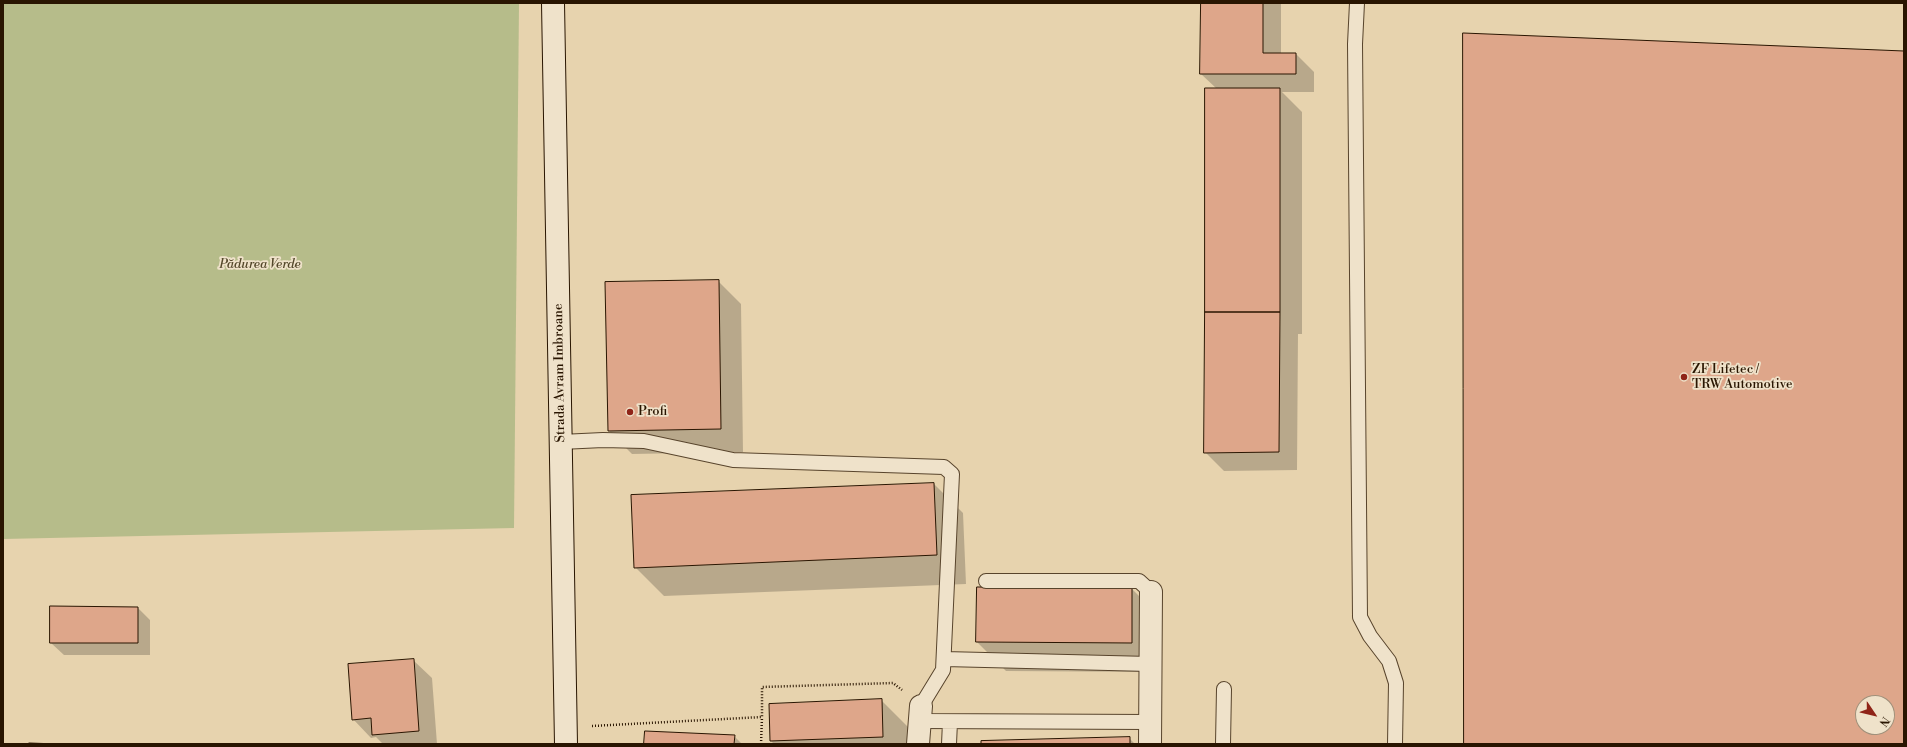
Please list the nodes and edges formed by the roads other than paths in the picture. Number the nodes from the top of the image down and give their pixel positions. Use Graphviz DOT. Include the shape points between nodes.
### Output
graph roads {
  1 [pos="553,3"];
  2 [pos="1357,3"];
  3 [pos="561,442"];
  4 [pos="986,581"];
  5 [pos="1150,592"];
  6 [pos="944,659"];
  7 [pos="1150,664"];
  8 [pos="1224,689"];
  9 [pos="920,714"];
  10 [pos="950,722"];
  11 [pos="1150,722"];
  12 [pos="566,744"];
  13 [pos="918,744"];
  14 [pos="949,744"];
  15 [pos="1150,744"];
  16 [pos="1223,744"];
  17 [pos="1395,744"];
  1 -- 3 [label="main road, Strada Avram Imbroane"];
  2 -- 17 [label="lane" via="1355,44 1360,617 1370,636 1389,661 1396,683"];
  3 -- 6 [label="lane" via="644,441 733,460 944,467 952,474"];
  3 -- 12 [label="main road, Strada Avram Imbroane"];
  4 -- 5 [label="lane" via="1139,581"];
  5 -- 7 [label="main road"];
  6 -- 7 [label="lane"];
  6 -- 9 [label="lane" via="944,670"];
  7 -- 11 [label="main road"];
  8 -- 16 [label="lane"];
  9 -- 10 [label="lane"];
  9 -- 13 [label="main road"];
  10 -- 11 [label="lane"];
  10 -- 14 [label="lane"];
  11 -- 15 [label="main road"];
}
